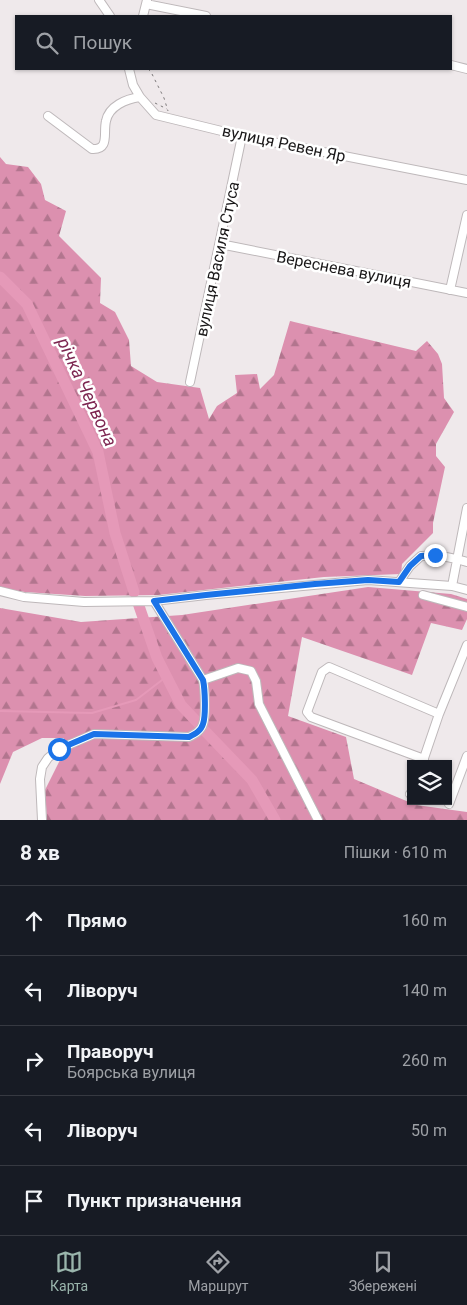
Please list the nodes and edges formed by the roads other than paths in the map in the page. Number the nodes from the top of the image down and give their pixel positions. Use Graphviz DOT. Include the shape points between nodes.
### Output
graph roads {
  1 [pos="99,0"];
  2 [pos="146,2"];
  3 [pos="109,15"];
  4 [pos="143,15"];
  5 [pos="202,15"];
  6 [pos="452,66"];
  7 [pos="467,69"];
  8 [pos="129,70"];
  9 [pos="140,97"];
  10 [pos="48,116"];
  11 [pos="242,136"];
  12 [pos="467,180"];
  13 [pos="467,214"];
  14 [pos="220,244"];
  15 [pos="450,290"];
  16 [pos="467,293"];
  17 [pos="190,382"];
  18 [pos="467,508"];
  19 [pos="458,559"];
  20 [pos="467,562"];
  21 [pos="399,582"];
  22 [pos="452,586"];
  23 [pos="467,590"];
  24 [pos="0,591"];
  25 [pos="423,595"];
  26 [pos="154,601"];
  27 [pos="467,607"];
  28 [pos="467,644"];
  29 [pos="203,680"];
  30 [pos="439,714"];
  31 [pos="467,756"];
  32 [pos="418,760"];
  33 [pos="424,760"];
  34 [pos="452,796"];
  35 [pos="42,820"];
  36 [pos="318,820"];
  1 -- 3 [label="street"];
  2 -- 4 [label="street"];
  2 -- 5 [label="street"];
  6 -- 7 [label="street"];
  8 -- 9 [label="street, вулиця Ревен Яр" via="132,85"];
  9 -- 10 [label="street" via="129,98 109,113 105,140 98,149 92,149"];
  9 -- 11 [label="street, вулиця Ревен Яр" via="156,115"];
  11 -- 12 [label="street, вулиця Ревен Яр"];
  11 -- 14 [label="street, вулиця Василя Стуса"];
  13 -- 15 [label="street"];
  14 -- 15 [label="street, Вереснева вулиця"];
  14 -- 17 [label="street, вулиця Василя Стуса"];
  15 -- 16 [label="street, Вереснева вулиця"];
  18 -- 19 [label="street"];
  19 -- 20 [label="street"];
  19 -- 21 [label="street" via="421,556"];
  19 -- 22 [label="street"];
  21 -- 22 [label="street"];
  21 -- 26 [label="street" via="368,580 315,584"];
  22 -- 23 [label="street"];
  24 -- 26 [label="street" via="24,597 84,602"];
  25 -- 27 [label="street"];
  26 -- 29 [label="street"];
  28 -- 30 [label="street"];
  29 -- 35 [label="street" via="203,724 189,737 94,734 59,749 48,758 40,779"];
  29 -- 36 [label="street" via="238,668 251,671 256,682 258,704"];
  30 -- 32 [label="street" via="329,667 322,672 307,712 311,717"];
  30 -- 33 [label="street"];
  31 -- 34 [label="street"];
}
